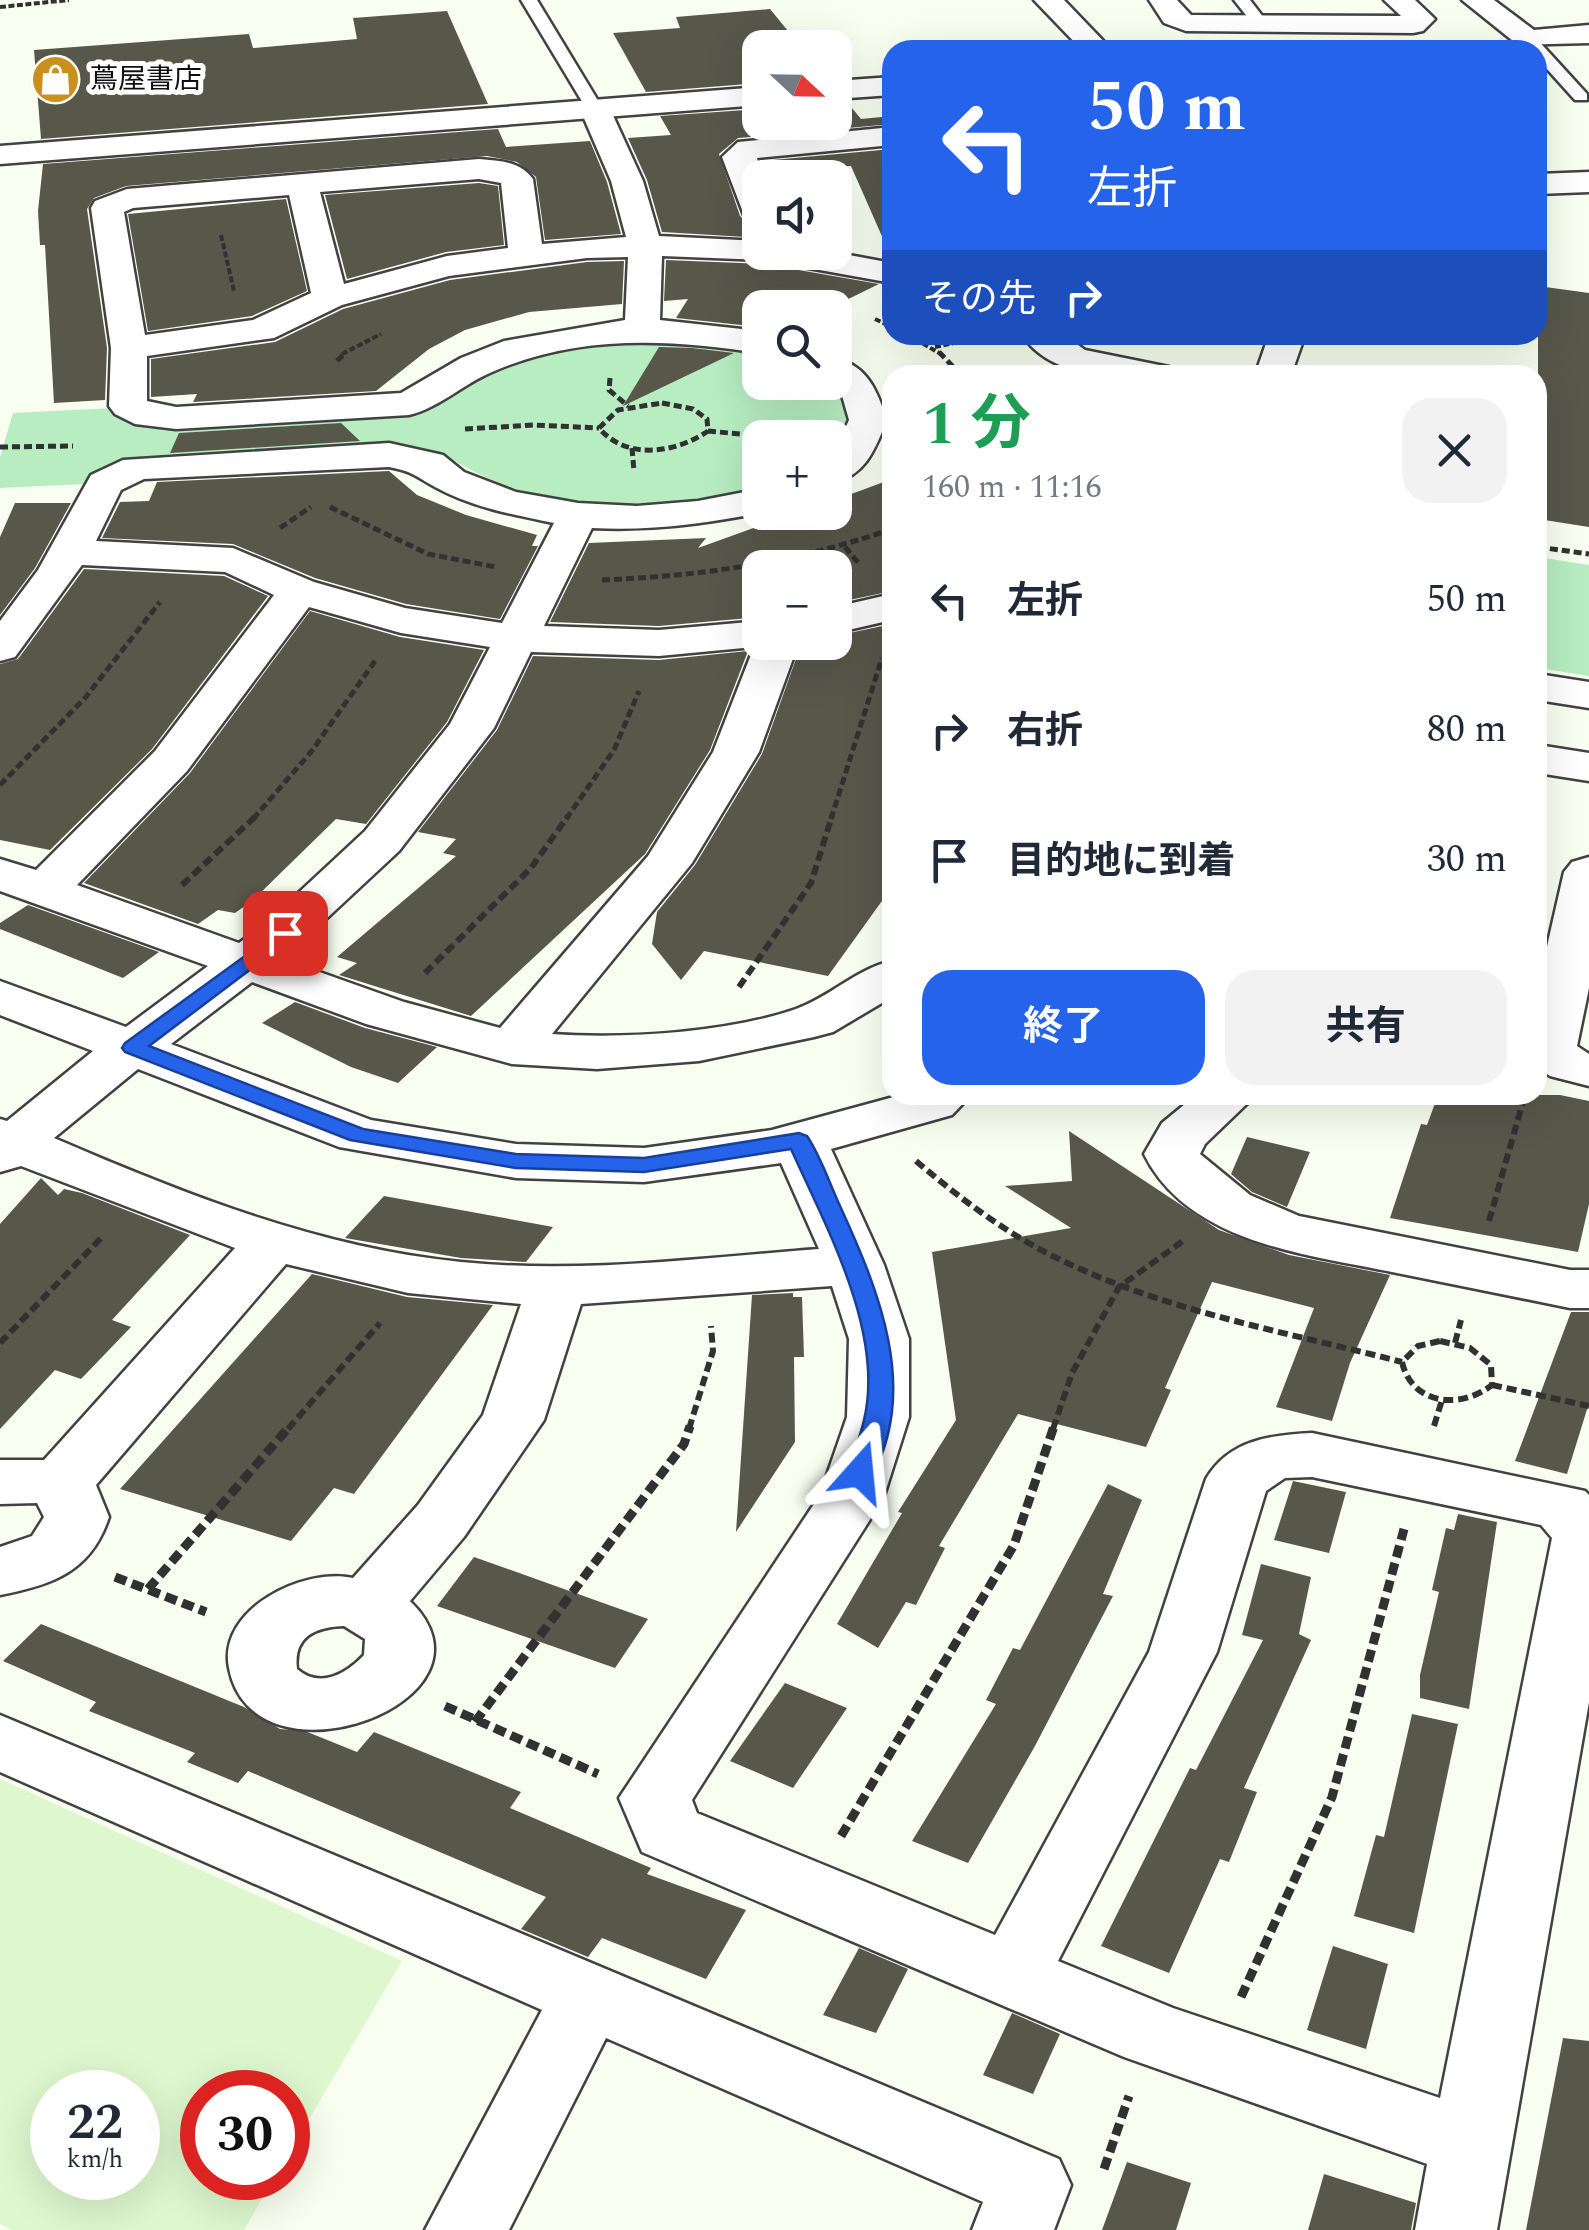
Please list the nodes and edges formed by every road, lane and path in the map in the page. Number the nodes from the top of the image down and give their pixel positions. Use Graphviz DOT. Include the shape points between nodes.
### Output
graph roads {
  1 [pos="69,0"];
  2 [pos="530,0"];
  3 [pos="1048,0"];
  4 [pos="1163,0"];
  5 [pos="1242,0"];
  6 [pos="1398,0"];
  7 [pos="1476,0"];
  8 [pos="0,7"];
  9 [pos="1262,26"];
  10 [pos="1589,34"];
  11 [pos="1528,39"];
  12 [pos="1088,40"];
  13 [pos="1547,60"];
  14 [pos="882,87"];
  15 [pos="852,89"];
  16 [pos="742,97"];
  17 [pos="1581,97"];
  18 [pos="595,109"];
  19 [pos="882,137"];
  20 [pos="0,155"];
  21 [pos="742,168"];
  22 [pos="1589,182"];
  23 [pos="302,184"];
  24 [pos="1547,184"];
  25 [pos="645,246"];
  26 [pos="742,251"];
  27 [pos="526,254"];
  28 [pos="852,266"];
  29 [pos="882,271"];
  30 [pos="330,298"];
  31 [pos="642,329"];
  32 [pos="742,339"];
  33 [pos="930,345"];
  34 [pos="944,345"];
  35 [pos="1054,345"];
  36 [pos="934,347"];
  37 [pos="129,348"];
  38 [pos="952,365"];
  39 [pos="1102,365"];
  40 [pos="852,383"];
  41 [pos="880,422"];
  42 [pos="708,431"];
  43 [pos="742,434"];
  44 [pos="852,453"];
  45 [pos="852,468"];
  46 [pos="882,472"];
  47 [pos="742,504"];
  48 [pos="578,515"];
  49 [pos="882,533"];
  50 [pos="1547,547"];
  51 [pos="70,552"];
  52 [pos="1589,554"];
  53 [pos="191,558"];
  54 [pos="674,578"];
  55 [pos="298,590"];
  56 [pos="400,620"];
  57 [pos="852,622"];
  58 [pos="882,624"];
  59 [pos="742,636"];
  60 [pos="515,638"];
  61 [pos="659,643"];
  62 [pos="0,648"];
  63 [pos="882,651"];
  64 [pos="771,660"];
  65 [pos="1547,688"];
  66 [pos="1589,695"];
  67 [pos="1547,760"];
  68 [pos="1589,767"];
  69 [pos="0,785"];
  70 [pos="1589,872"];
  71 [pos="22,881"];
  72 [pos="138,921"];
  73 [pos="247,962"];
  74 [pos="882,982"];
  75 [pos="0,996"];
  76 [pos="386,1013"];
  77 [pos="699,1045"];
  78 [pos="133,1048"];
  79 [pos="512,1048"];
  80 [pos="1589,1070"];
  81 [pos="926,1105"];
  82 [pos="1218,1105"];
  83 [pos="799,1140"];
  84 [pos="4,1144"];
  85 [pos="910,1154"];
  86 [pos="140,1192"];
  87 [pos="1230,1208"];
  88 [pos="272,1243"];
  89 [pos="855,1265"];
  90 [pos="411,1275"];
  91 [pos="707,1275"];
  92 [pos="557,1286"];
  93 [pos="1119,1287"];
  94 [pos="1589,1289"];
  95 [pos="0,1343"];
  96 [pos="1402,1362"];
  97 [pos="1492,1385"];
  98 [pos="1442,1400"];
  99 [pos="1589,1406"];
  100 [pos="1418,1476"];
  101 [pos="30,1484"];
  102 [pos="28,1563"];
  103 [pos="148,1590"];
  104 [pos="368,1605"];
  105 [pos="267,1637"];
  106 [pos="390,1676"];
  107 [pos="476,1722"];
  108 [pos="0,1742"];
  109 [pos="654,1798"];
  110 [pos="807,1893"];
  111 [pos="1013,1975"];
  112 [pos="589,1996"];
  113 [pos="1182,2045"];
  114 [pos="1470,2144"];
  115 [pos="1101,2176"];
  116 [pos="466,2230"];
  117 [pos="1013,2230"];
  118 [pos="1456,2230"];
  1 -- 8 [label="path"];
  2 -- 18 [label="lane"];
  3 -- 12 [label="street"];
  4 -- 9 [label="street" via="1186,23"];
  5 -- 9 [label="lane"];
  6 -- 9 [label="street" via="1421,19 1413,25"];
  7 -- 11 [label="street"];
  10 -- 11 [label="street"];
  13 -- 17 [label="lane"];
  14 -- 15 [label="street"];
  16 -- 18 [label="street"];
  18 -- 20 [label="street"];
  18 -- 25 [label="street" via="628,181"];
  19 -- 21 [label="street" via="749,149 738,157"];
  22 -- 24 [label="street"];
  23 -- 27 [label="street" via="504,172 517,178"];
  23 -- 30 [label="street"];
  23 -- 37 [label="street" via="127,198 107,208"];
  25 -- 26 [label="street"];
  25 -- 27 [label="street"];
  25 -- 31 [label="street"];
  27 -- 30 [label="street" via="447,266"];
  28 -- 29 [label="street"];
  30 -- 37 [label="street" via="262,330"];
  31 -- 32 [label="street"];
  31 -- 37 [label="street" via="517,349 409,404 176,418 128,406"];
  33 -- 36 [label="path"];
  34 -- 36 [label="path"];
  35 -- 39 [label="street" via="1074,359"];
  36 -- 38 [label="path"];
  40 -- 41 [label="street"];
  41 -- 44 [label="street"];
  42 -- 42 [label="path" via="686,444 650,449 608,440 599,428 616,410 662,403 701,414"];
  42 -- 43 [label="path"];
  45 -- 46 [label="street"];
  47 -- 48 [label="street" via="638,518"];
  48 -- 51 [label="street" via="507,502 450,480 430,463 389,455 137,468 105,483"];
  48 -- 60 [label="street"];
  49 -- 54 [label="path" via="793,561"];
  50 -- 52 [label="path"];
  51 -- 53 [label="street"];
  51 -- 62 [label="street"];
  53 -- 55 [label="street" via="233,560"];
  53 -- 69 [label="path" via="124,652 38,752"];
  55 -- 56 [label="street"];
  55 -- 71 [label="street" via="171,761 109,828"];
  56 -- 60 [label="street"];
  56 -- 72 [label="path" via="332,730 227,848"];
  57 -- 58 [label="street"];
  59 -- 61 [label="street"];
  60 -- 61 [label="street"];
  60 -- 73 [label="street" via="471,728 382,841"];
  61 -- 76 [label="path" via="614,750 531,868"];
  63 -- 77 [label="path" via="811,884"];
  64 -- 79 [label="street" via="736,752 668,863"];
  65 -- 66 [label="street"];
  67 -- 68 [label="street"];
  70 -- 80 [label="street" via="1549,1051"];
  71 -- 72 [label="street"];
  72 -- 73 [label="street"];
  73 -- 76 [label="street"];
  73 -- 78 [label="street"];
  74 -- 77 [label="street" via="814,1020"];
  75 -- 78 [label="street"];
  76 -- 79 [label="street"];
  77 -- 79 [label="street" via="597,1053"];
  78 -- 83 [label="street" via="358,1135 516,1161 644,1165"];
  78 -- 84 [label="street"];
  81 -- 83 [label="street"];
  82 -- 87 [label="street" via="1182,1134 1172,1154 1180,1170"];
  83 -- 89 [label="street"];
  84 -- 86 [label="street"];
  85 -- 93 [label="path" via="945,1190 1026,1246"];
  86 -- 88 [label="street"];
  86 -- 95 [label="path"];
  87 -- 93 [label="path"];
  87 -- 94 [label="street" via="1284,1231"];
  88 -- 90 [label="street"];
  88 -- 101 [label="street"];
  89 -- 91 [label="street"];
  89 -- 109 [label="street" via="879,1339 878,1417 851,1499"];
  90 -- 92 [label="street"];
  90 -- 103 [label="path" via="373,1334"];
  91 -- 92 [label="street"];
  91 -- 107 [label="path" via="713,1351 684,1444"];
  92 -- 104 [label="street" via="513,1420 441,1522"];
  93 -- 96 [label="path"];
  93 -- 110 [label="path" via="1072,1372 1014,1545"];
  96 -- 97 [label="path" via="1427,1342 1455,1342 1491,1365"];
  96 -- 98 [label="path" via="1416,1389"];
  97 -- 98 [label="path" via="1473,1400"];
  97 -- 99 [label="path"];
  98 -- 100 [label="path"];
  100 -- 111 [label="street" via="1312,1455 1271,1458 1238,1479 1183,1652"];
  100 -- 113 [label="path" via="1332,1797"];
  100 -- 114 [label="street" via="1562,1508 1586,1534"];
  101 -- 102 [label="street" via="72,1496 79,1509 78,1524"];
  102 -- 103 [label="path"];
  103 -- 105 [label="path"];
  104 -- 105 [label="street" via="323,1602 299,1609"];
  104 -- 106 [label="street" via="386,1614 402,1643"];
  105 -- 106 [label="street" via="262,1672 288,1699 343,1702"];
  106 -- 107 [label="path"];
  107 -- 109 [label="path"];
  108 -- 112 [label="street"];
  109 -- 110 [label="street" via="668,1832"];
  110 -- 111 [label="street"];
  111 -- 113 [label="street"];
  112 -- 116 [label="street"];
  112 -- 117 [label="street" via="1030,2185"];
  113 -- 114 [label="street"];
  113 -- 115 [label="path"];
  114 -- 118 [label="street"];
}
